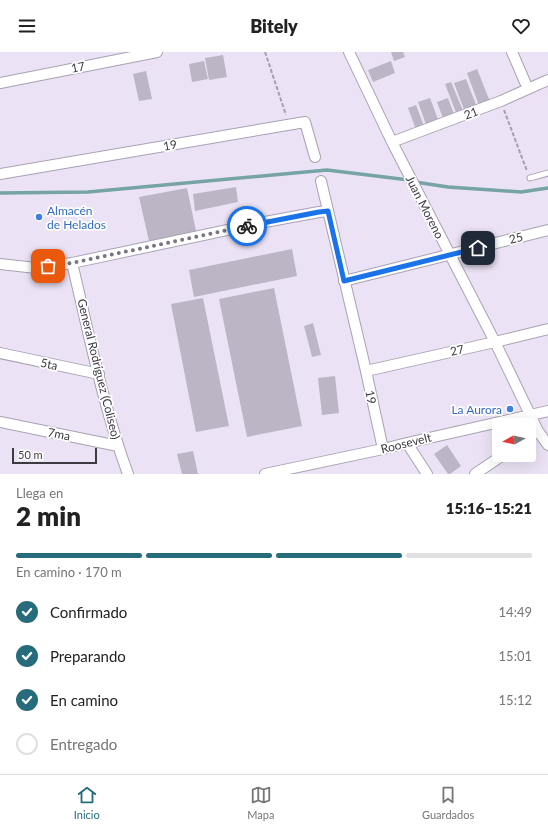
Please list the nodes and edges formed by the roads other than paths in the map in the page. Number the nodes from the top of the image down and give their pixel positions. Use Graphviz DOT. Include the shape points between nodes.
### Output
graph roads {
  1 [pos="157,52"];
  2 [pos="349,52"];
  3 [pos="512,52"];
  4 [pos="145,53"];
  5 [pos="548,80"];
  6 [pos="0,83"];
  7 [pos="528,89"];
  8 [pos="392,142"];
  9 [pos="315,157"];
  10 [pos="548,173"];
  11 [pos="0,174"];
  12 [pos="530,178"];
  13 [pos="321,181"];
  14 [pos="328,211"];
  15 [pos="548,230"];
  16 [pos="450,255"];
  17 [pos="72,263"];
  18 [pos="0,264"];
  19 [pos="344,281"];
  20 [pos="548,328"];
  21 [pos="495,342"];
  22 [pos="0,353"];
  23 [pos="366,371"];
  24 [pos="99,374"];
  25 [pos="548,411"];
  26 [pos="530,415"];
  27 [pos="530,418"];
  28 [pos="0,422"];
  29 [pos="536,436"];
  30 [pos="407,442"];
  31 [pos="548,445"];
  32 [pos="118,446"];
  33 [pos="383,449"];
  34 [pos="492,462"];
  35 [pos="128,474"];
  36 [pos="266,474"];
  37 [pos="427,474"];
  38 [pos="475,474"];
  1 -- 4 [label="street, 17"];
  2 -- 8 [label="street, Juan Moreno"];
  3 -- 7 [label="street"];
  4 -- 6 [label="street, 17"];
  5 -- 7 [label="street, 21"];
  7 -- 8 [label="street, 21" via="501,102"];
  8 -- 16 [label="street, Juan Moreno"];
  9 -- 11 [label="street, 19" via="305,122"];
  10 -- 12 [label="lane"];
  13 -- 14 [label="street, 19"];
  14 -- 17 [label="street"];
  14 -- 19 [label="street, 19"];
  15 -- 16 [label="street, 25"];
  16 -- 19 [label="street, 25"];
  16 -- 21 [label="street, Juan Moreno"];
  17 -- 18 [label="street" via="36,268"];
  17 -- 24 [label="street, General Rodríguez (Coliseo)"];
  19 -- 23 [label="street, 19"];
  20 -- 21 [label="street, 27"];
  21 -- 23 [label="street, 27"];
  21 -- 26 [label="street, Juan Moreno"];
  22 -- 24 [label="street, 5ta"];
  23 -- 33 [label="street, 19"];
  24 -- 32 [label="street, General Rodríguez (Coliseo)"];
  25 -- 26 [label="street, Roosevelt"];
  26 -- 27 [label="street, Juan Moreno"];
  26 -- 30 [label="street, Roosevelt"];
  28 -- 32 [label="street, 7ma"];
  29 -- 31 [label="street, Juan Moreno"];
  30 -- 33 [label="street, Roosevelt"];
  30 -- 37 [label="street"];
  32 -- 35 [label="street, General Rodríguez (Coliseo)"];
  33 -- 36 [label="street, Roosevelt"];
  34 -- 38 [label="street"];
}
